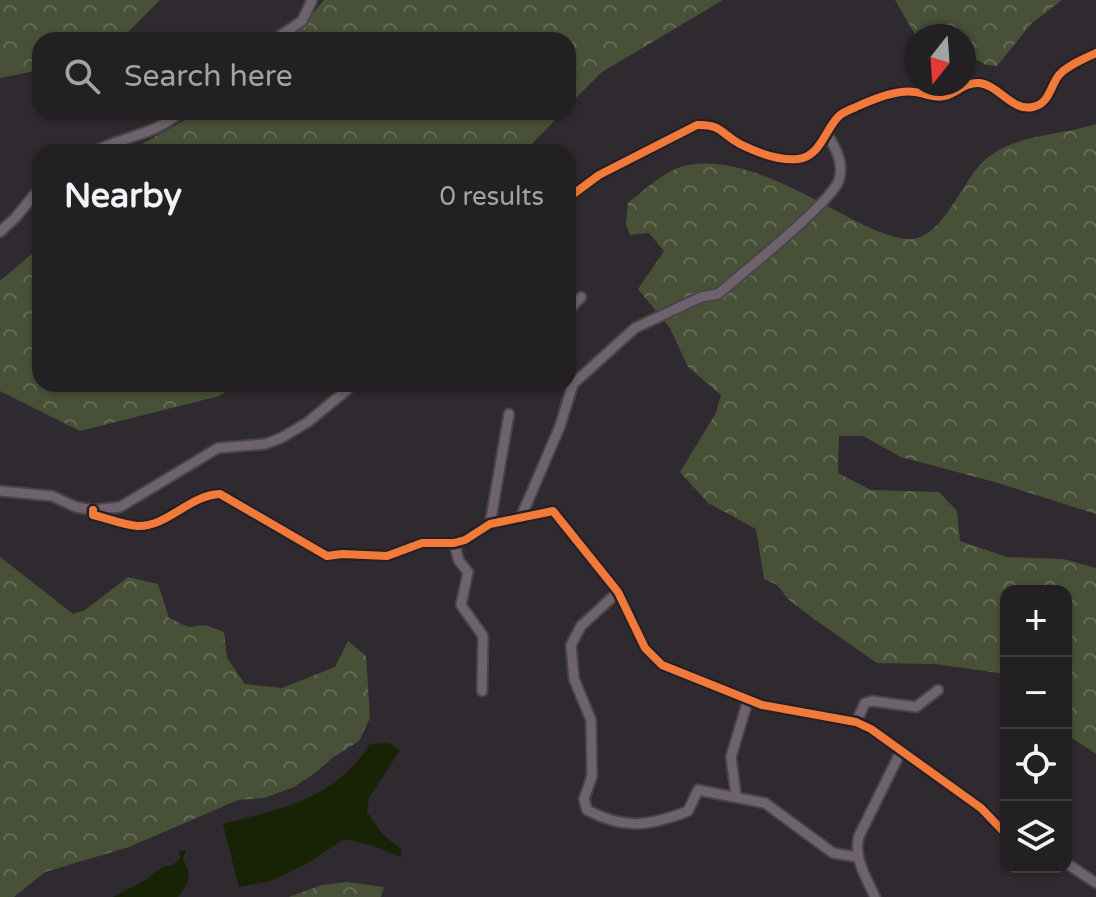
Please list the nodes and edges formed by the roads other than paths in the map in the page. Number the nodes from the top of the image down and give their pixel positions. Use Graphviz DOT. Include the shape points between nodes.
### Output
graph roads {
  1 [pos="312,0"];
  2 [pos="286,32"];
  3 [pos="1096,53"];
  4 [pos="172,120"];
  5 [pos="827,134"];
  6 [pos="112,144"];
  7 [pos="576,192"];
  8 [pos="32,198"];
  9 [pos="0,232"];
  10 [pos="581,297"];
  11 [pos="576,302"];
  12 [pos="576,379"];
  13 [pos="344,392"];
  14 [pos="569,392"];
  15 [pos="509,414"];
  16 [pos="0,491"];
  17 [pos="93,510"];
  18 [pos="521,517"];
  19 [pos="490,524"];
  20 [pos="454,543"];
  21 [pos="618,592"];
  22 [pos="938,690"];
  23 [pos="482,691"];
  24 [pos="748,700"];
  25 [pos="856,722"];
  26 [pos="901,751"];
  27 [pos="736,795"];
  28 [pos="1000,828"];
  29 [pos="857,857"];
  30 [pos="1072,867"];
  31 [pos="1096,883"];
  32 [pos="875,897"];
  1 -- 2 [label="street" via="302,21"];
  3 -- 5 [label="street" via="1063,72 1037,106 1014,103 979,83 947,96 911,91 855,107 839,116"];
  4 -- 6 [label="street"];
  5 -- 7 [label="street" via="809,156 784,159 737,143 720,128 697,125"];
  5 -- 12 [label="street" via="841,166 833,194 718,294 635,328"];
  8 -- 9 [label="street"];
  10 -- 11 [label="street"];
  13 -- 17 [label="street" via="281,438 218,448 120,507"];
  14 -- 18 [label="street"];
  15 -- 19 [label="street"];
  16 -- 17 [label="street" via="52,496"];
  17 -- 20 [label="street" via="93,515 146,525 200,497 220,494 327,556 387,556 422,543"];
  18 -- 19 [label="street"];
  18 -- 21 [label="street" via="553,511 561,517"];
  19 -- 20 [label="street"];
  20 -- 23 [label="street" via="468,572 461,605 483,636"];
  21 -- 24 [label="street" via="653,658 673,672"];
  21 -- 27 [label="street" via="581,626 571,645 574,679 591,720 587,810 608,822 635,825 688,811 698,790"];
  22 -- 25 [label="street" via="916,707 865,703"];
  24 -- 25 [label="street"];
  24 -- 27 [label="street" via="731,757"];
  25 -- 26 [label="street"];
  26 -- 28 [label="street"];
  26 -- 29 [label="street" via="859,836"];
  27 -- 29 [label="street" via="765,803 833,853"];
  29 -- 32 [label="street"];
  30 -- 31 [label="street"];
}
